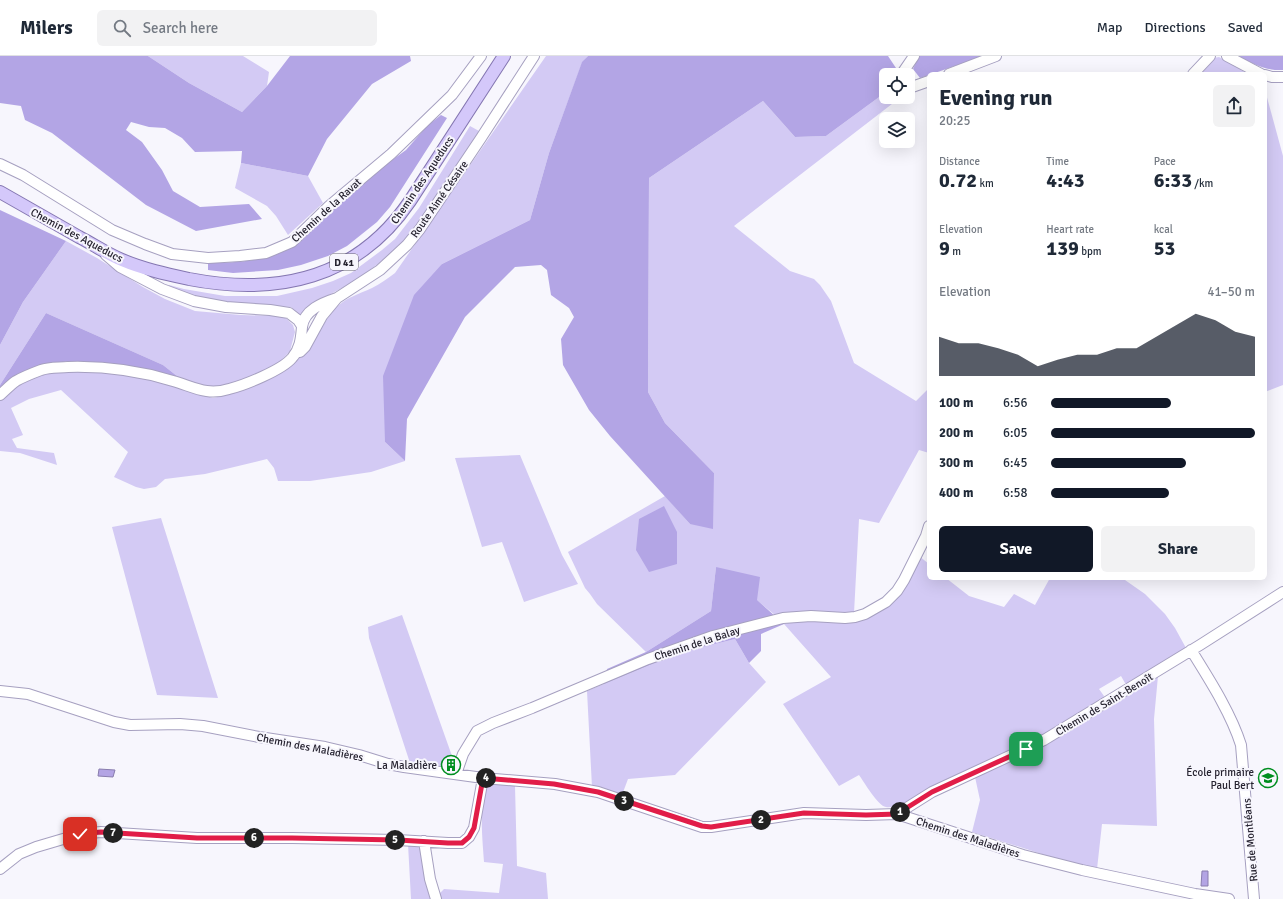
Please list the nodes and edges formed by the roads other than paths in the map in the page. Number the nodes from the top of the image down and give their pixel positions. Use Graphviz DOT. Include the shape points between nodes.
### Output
graph roads {
  1 [pos="481,56"];
  2 [pos="504,56"];
  3 [pos="534,56"];
  4 [pos="914,56"];
  5 [pos="996,56"];
  6 [pos="1210,56"];
  7 [pos="1227,56"];
  8 [pos="906,68"];
  9 [pos="953,72"];
  10 [pos="1195,72"];
  11 [pos="1257,72"];
  12 [pos="1267,76"];
  13 [pos="1283,77"];
  14 [pos="927,82"];
  15 [pos="915,86"];
  16 [pos="0,164"];
  17 [pos="0,192"];
  18 [pos="92,244"];
  19 [pos="337,298"];
  20 [pos="302,326"];
  21 [pos="292,358"];
  22 [pos="0,395"];
  23 [pos="927,531"];
  24 [pos="1283,592"];
  25 [pos="1191,650"];
  26 [pos="0,691"];
  27 [pos="456,774"];
  28 [pos="483,778"];
  29 [pos="897,814"];
  30 [pos="424,841"];
  31 [pos="0,869"];
  32 [pos="436,899"];
  33 [pos="1229,899"];
  34 [pos="1254,899"];
  1 -- 16 [label="street, Chemin de la Ravat" via="452,95 391,154 329,206 292,242 266,252 208,258 172,254 112,230 23,175"];
  2 -- 18 [label="main road, Chemin des Aqueducs / D 41" via="393,224 375,242 345,262 307,278 289,282 234,286 154,271 121,260"];
  3 -- 19 [label="street, Route Aimé Césaire" via="407,245 380,270"];
  4 -- 8 [label="street"];
  5 -- 9 [label="street"];
  6 -- 10 [label="street"];
  7 -- 11 [label="street"];
  12 -- 13 [label="street"];
  14 -- 15 [label="street"];
  17 -- 18 [label="main road, Chemin des Aqueducs / D 41"];
  18 -- 20 [label="street" via="120,267 179,296 209,305 289,313"];
  19 -- 20 [label="street" via="313,309"];
  19 -- 21 [label="street, Route Aimé Césaire" via="322,316 305,347"];
  20 -- 21 [label="street" via="300,346"];
  21 -- 22 [label="street, Route Aimé Césaire" via="273,371 229,390 206,392 150,375 88,367 41,370 16,381"];
  23 -- 27 [label="street, Chemin de la Balay" via="897,591 886,602 865,614 855,618 783,618 713,636 648,659 477,731 463,754"];
  24 -- 25 [label="street, Chemin de Saint-Benoît"];
  25 -- 29 [label="street, Chemin de Saint-Benoît" via="1044,740 932,792"];
  25 -- 34 [label="street, Rue de Montléans" via="1209,678 1241,745"];
  26 -- 27 [label="street, Chemin des Maladières" via="28,694 130,725 203,726 325,747 388,764"];
  27 -- 28 [label="street, Chemin des Maladières"];
  28 -- 29 [label="street, Chemin des Maladières" via="554,784 598,792 687,822 711,827 804,813"];
  28 -- 30 [label="street" via="474,828 469,837 462,843"];
  29 -- 33 [label="street, Chemin des Maladières" via="1023,855 1195,894"];
  30 -- 31 [label="street" via="197,838 101,832 80,834 36,847 18,854"];
  30 -- 32 [label="street"];
}
